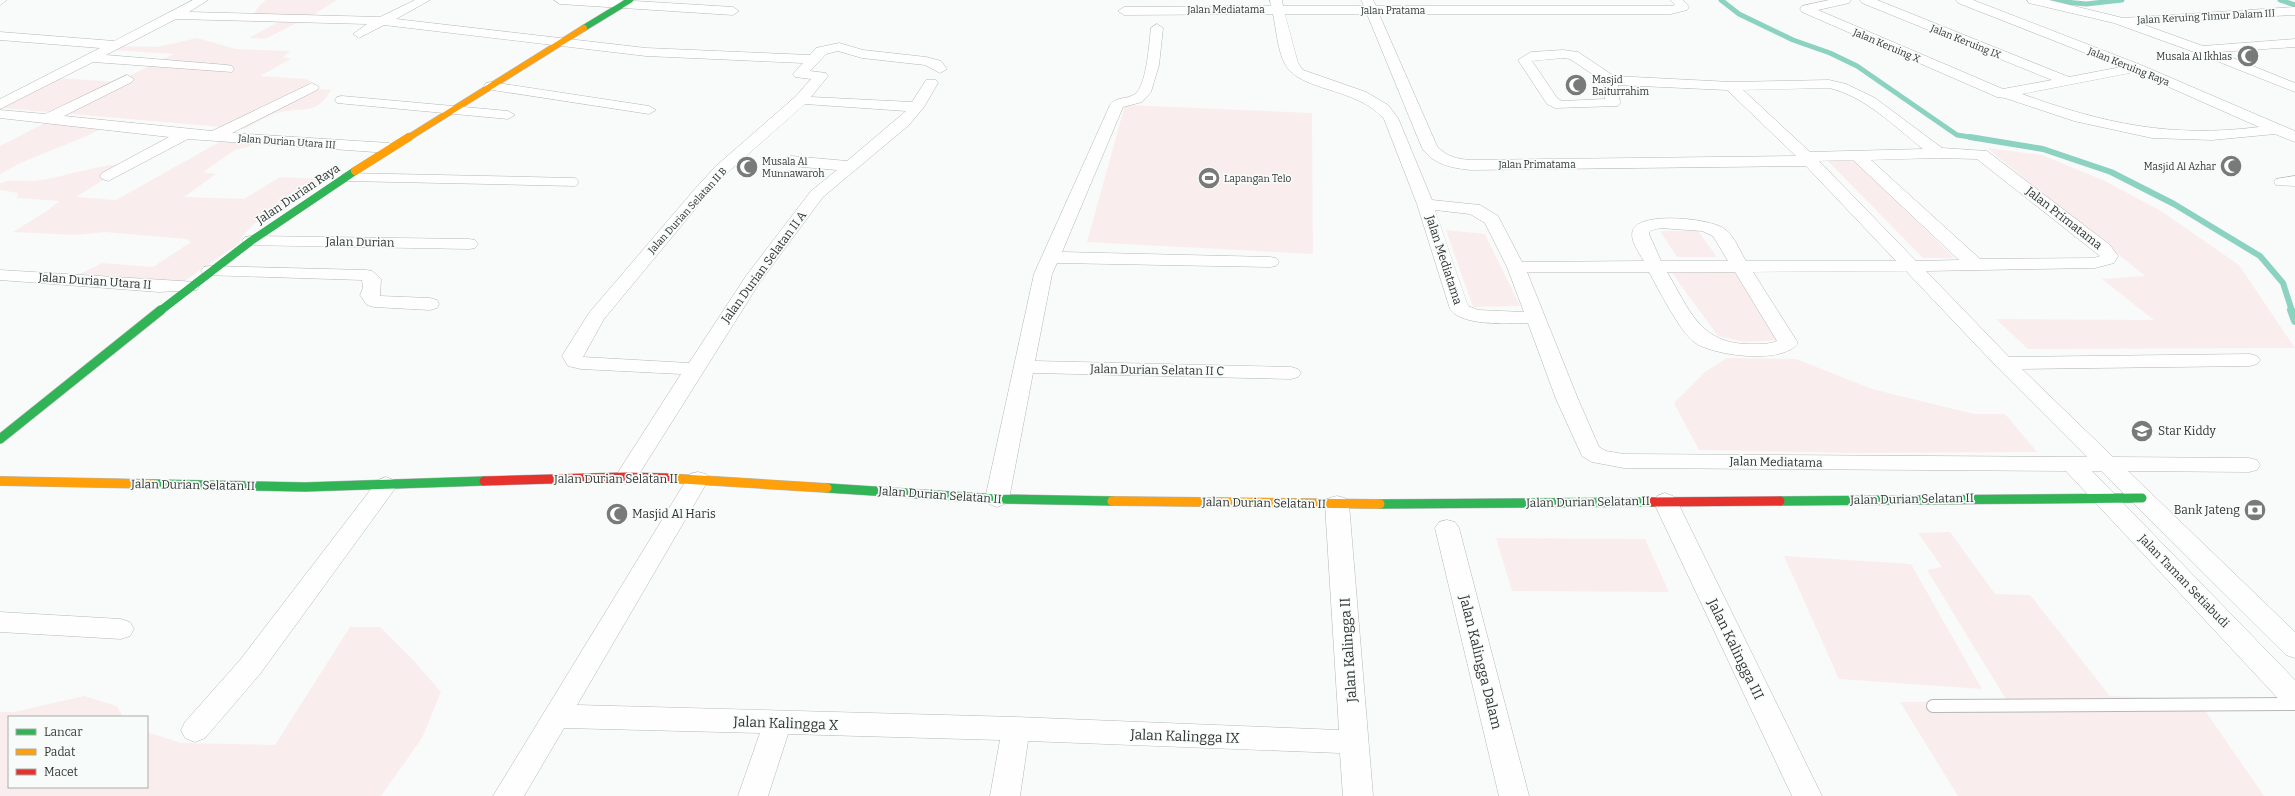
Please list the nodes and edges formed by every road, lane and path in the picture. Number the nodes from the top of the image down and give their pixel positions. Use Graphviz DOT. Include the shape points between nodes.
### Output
graph roads {
  1 [pos="202,0"];
  2 [pos="424,0"];
  3 [pos="560,0"];
  4 [pos="1676,0"];
  5 [pos="1845,0"];
  6 [pos="1866,0"];
  7 [pos="1962,0"];
  8 [pos="2033,0"];
  9 [pos="628,2"];
  10 [pos="1195,4"];
  11 [pos="2068,4"];
  12 [pos="1277,5"];
  13 [pos="1369,5"];
  14 [pos="1514,5"];
  15 [pos="733,11"];
  16 [pos="1124,11"];
  17 [pos="2295,12"];
  18 [pos="176,14"];
  19 [pos="2118,20"];
  20 [pos="382,21"];
  21 [pos="1157,28"];
  22 [pos="359,34"];
  23 [pos="0,36"];
  24 [pos="563,42"];
  25 [pos="2295,43"];
  26 [pos="117,45"];
  27 [pos="2199,49"];
  28 [pos="91,58"];
  29 [pos="813,59"];
  30 [pos="2136,68"];
  31 [pos="227,69"];
  32 [pos="127,79"];
  33 [pos="2295,79"];
  34 [pos="1611,80"];
  35 [pos="2279,80"];
  36 [pos="2067,81"];
  37 [pos="491,86"];
  38 [pos="1731,86"];
  39 [pos="312,87"];
  40 [pos="2295,88"];
  41 [pos="2008,94"];
  42 [pos="342,100"];
  43 [pos="810,101"];
  44 [pos="0,105"];
  45 [pos="917,107"];
  46 [pos="451,110"];
  47 [pos="650,110"];
  48 [pos="508,115"];
  49 [pos="4,117"];
  50 [pos="49,118"];
  51 [pos="2295,128"];
  52 [pos="2280,129"];
  53 [pos="185,134"];
  54 [pos="214,136"];
  55 [pos="2295,137"];
  56 [pos="390,148"];
  57 [pos="1938,153"];
  58 [pos="1858,156"];
  59 [pos="1808,159"];
  60 [pos="791,161"];
  61 [pos="850,166"];
  62 [pos="108,176"];
  63 [pos="346,177"];
  64 [pos="574,182"];
  65 [pos="1425,204"];
  66 [pos="251,241"];
  67 [pos="469,244"];
  68 [pos="1049,257"];
  69 [pos="1270,262"];
  70 [pos="1975,265"];
  71 [pos="1912,266"];
  72 [pos="1516,267"];
  73 [pos="1655,267"];
  74 [pos="1741,267"];
  75 [pos="210,271"];
  76 [pos="0,275"];
  77 [pos="190,286"];
  78 [pos="430,304"];
  79 [pos="1537,318"];
  80 [pos="2250,360"];
  81 [pos="2004,363"];
  82 [pos="1023,367"];
  83 [pos="694,369"];
  84 [pos="1291,372"];
  85 [pos="0,439"];
  86 [pos="2073,465"];
  87 [pos="2108,465"];
  88 [pos="2249,465"];
  89 [pos="626,477"];
  90 [pos="698,479"];
  91 [pos="0,481"];
  92 [pos="386,485"];
  93 [pos="2104,497"];
  94 [pos="2142,498"];
  95 [pos="997,499"];
  96 [pos="1665,501"];
  97 [pos="1337,504"];
  98 [pos="1447,528"];
  99 [pos="0,622"];
  100 [pos="121,629"];
  101 [pos="2295,648"];
  102 [pos="2295,698"];
  103 [pos="2295,704"];
  104 [pos="1933,706"];
  105 [pos="556,716"];
  106 [pos="778,722"];
  107 [pos="1016,729"];
  108 [pos="195,730"];
  109 [pos="1354,742"];
  110 [pos="508,796"];
  111 [pos="752,796"];
  112 [pos="1005,796"];
  113 [pos="1358,796"];
  114 [pos="1514,796"];
  115 [pos="1807,796"];
  1 -- 18 [label="street"];
  2 -- 20 [label="street"];
  3 -- 9 [label="street"];
  4 -- 14 [label="street, Jalan Pratama" via="1682,8"];
  5 -- 41 [label="street, Jalan Keruing X" via="1806,9 1986,88"];
  6 -- 36 [label="street, Jalan Keruing IX"];
  7 -- 30 [label="street, Jalan Keruing Raya"];
  8 -- 11 [label="street"];
  9 -- 15 [label="street"];
  9 -- 24 [label="street, Jalan Durian Raya"];
  10 -- 12 [label="street, Jalan Mediatama"];
  10 -- 16 [label="street, Jalan Mediatama"];
  11 -- 19 [label="street"];
  12 -- 13 [label="street, Jalan Pratama"];
  12 -- 65 [label="street, Jalan Mediatama" via="1291,63 1298,72 1365,97 1387,111"];
  13 -- 14 [label="street, Jalan Pratama"];
  13 -- 59 [label="street, Jalan Primatama" via="1430,148 1448,163 1478,165"];
  17 -- 19 [label="street, Jalan Keruing Timur Dalam III"];
  18 -- 20 [label="street"];
  18 -- 26 [label="street"];
  19 -- 27 [label="street"];
  20 -- 22 [label="street"];
  20 -- 24 [label="street"];
  21 -- 68 [label="street" via="1145,90 1139,98 1117,105 1081,191"];
  23 -- 26 [label="street"];
  24 -- 29 [label="street" via="646,52"];
  24 -- 37 [label="street, Jalan Durian Raya"];
  25 -- 27 [label="street"];
  26 -- 28 [label="street"];
  27 -- 35 [label="street"];
  28 -- 31 [label="street"];
  28 -- 44 [label="street"];
  29 -- 45 [label="street, Jalan Durian Selatan II A" via="826,49 845,48 862,54 936,64 935,76"];
  29 -- 83 [label="street, Jalan Durian Selatan II B" via="800,74 819,75 820,78 800,100 722,169 700,192 596,317 572,356 575,362 581,363"];
  30 -- 36 [label="street"];
  30 -- 52 [label="street, Jalan Keruing Raya"];
  32 -- 50 [label="street"];
  33 -- 35 [label="street"];
  34 -- 34 [label="street" via="1613,103 1560,105 1552,101 1526,60 1531,56 1572,55"];
  34 -- 38 [label="street"];
  35 -- 40 [label="street"];
  36 -- 41 [label="street"];
  37 -- 46 [label="street, Jalan Durian Raya"];
  37 -- 47 [label="street"];
  38 -- 57 [label="street" via="1829,84 1847,87"];
  38 -- 59 [label="street"];
  39 -- 54 [label="street"];
  41 -- 52 [label="street" via="2091,123 2127,130 2202,136"];
  42 -- 46 [label="street"];
  43 -- 45 [label="street"];
  45 -- 61 [label="street, Jalan Durian Selatan II A" via="895,132"];
  46 -- 48 [label="street"];
  46 -- 56 [label="street, Jalan Durian Raya"];
  49 -- 50 [label="street, Jalan Durian Utara III"];
  50 -- 53 [label="street, Jalan Durian Utara III"];
  51 -- 52 [label="street"];
  52 -- 55 [label="street, Jalan Keruing Raya"];
  53 -- 54 [label="street, Jalan Durian Utara III"];
  53 -- 62 [label="street"];
  54 -- 56 [label="street, Jalan Durian Utara III"];
  56 -- 63 [label="street, Jalan Durian Raya"];
  57 -- 58 [label="street, Jalan Primatama"];
  57 -- 70 [label="street, Jalan Primatama" via="1974,153 1986,157 2104,249 2109,256 2104,262 2095,263"];
  58 -- 59 [label="street, Jalan Primatama"];
  58 -- 70 [label="street"];
  59 -- 71 [label="street"];
  60 -- 61 [label="street"];
  61 -- 83 [label="street, Jalan Durian Selatan II A" via="817,194 752,280"];
  63 -- 64 [label="lane"];
  63 -- 66 [label="street, Jalan Durian Raya"];
  65 -- 72 [label="street, Jalan Mediatama" via="1474,209 1488,217"];
  65 -- 79 [label="street, Jalan Mediatama" via="1460,309 1475,316"];
  66 -- 67 [label="street, Jalan Durian"];
  66 -- 75 [label="street, Jalan Durian Raya"];
  68 -- 69 [label="street"];
  68 -- 82 [label="street"];
  70 -- 71 [label="street, Jalan Primatama"];
  71 -- 74 [label="street, Jalan Primatama"];
  71 -- 81 [label="street"];
  72 -- 73 [label="street, Jalan Primatama"];
  72 -- 79 [label="street, Jalan Mediatama"];
  73 -- 74 [label="street, Jalan Primatama"];
  73 -- 74 [label="street" via="1640,232 1647,225 1659,223 1705,226 1716,230"];
  73 -- 74 [label="street" via="1695,332 1702,338 1748,350 1767,350 1785,346 1788,340"];
  75 -- 77 [label="street, Jalan Durian Raya"];
  75 -- 78 [label="street" via="366,275 372,279 369,295 374,301"];
  76 -- 77 [label="street, Jalan Durian Utara II"];
  77 -- 85 [label="street, Jalan Durian Raya"];
  79 -- 86 [label="street, Jalan Mediatama" via="1567,399 1590,451 1596,456 1624,461"];
  80 -- 81 [label="street"];
  81 -- 87 [label="street"];
  82 -- 84 [label="street, Jalan Durian Selatan II C"];
  82 -- 95 [label="street"];
  83 -- 89 [label="street, Jalan Durian Selatan II A"];
  86 -- 87 [label="street, Jalan Mediatama"];
  86 -- 93 [label="street, Jalan Taman Setiabudi"];
  87 -- 88 [label="street"];
  87 -- 94 [label="street"];
  89 -- 90 [label="street, Jalan Durian Selatan II"];
  89 -- 92 [label="street, Jalan Durian Selatan II"];
  90 -- 95 [label="street, Jalan Durian Selatan II"];
  90 -- 105 [label="street"];
  91 -- 92 [label="street, Jalan Durian Selatan II" via="305,487"];
  92 -- 108 [label="street" via="250,667"];
  93 -- 94 [label="street, Jalan Durian Selatan II"];
  93 -- 96 [label="street, Jalan Durian Selatan II"];
  93 -- 102 [label="street, Jalan Taman Setiabudi"];
  94 -- 101 [label="street"];
  95 -- 97 [label="street, Jalan Durian Selatan II"];
  96 -- 97 [label="street, Jalan Durian Selatan II"];
  96 -- 115 [label="street, Jalan Kalingga III"];
  97 -- 109 [label="street, Jalan Kalingga II"];
  98 -- 114 [label="street, Jalan Kalingga Dalam"];
  99 -- 100 [label="street"];
  103 -- 104 [label="lane"];
  105 -- 106 [label="street, Jalan Kalingga X"];
  105 -- 110 [label="street"];
  106 -- 107 [label="street, Jalan Kalingga X"];
  106 -- 111 [label="street"];
  107 -- 109 [label="street, Jalan Kalingga IX"];
  107 -- 112 [label="street"];
  109 -- 113 [label="street, Jalan Kalingga II"];
}
